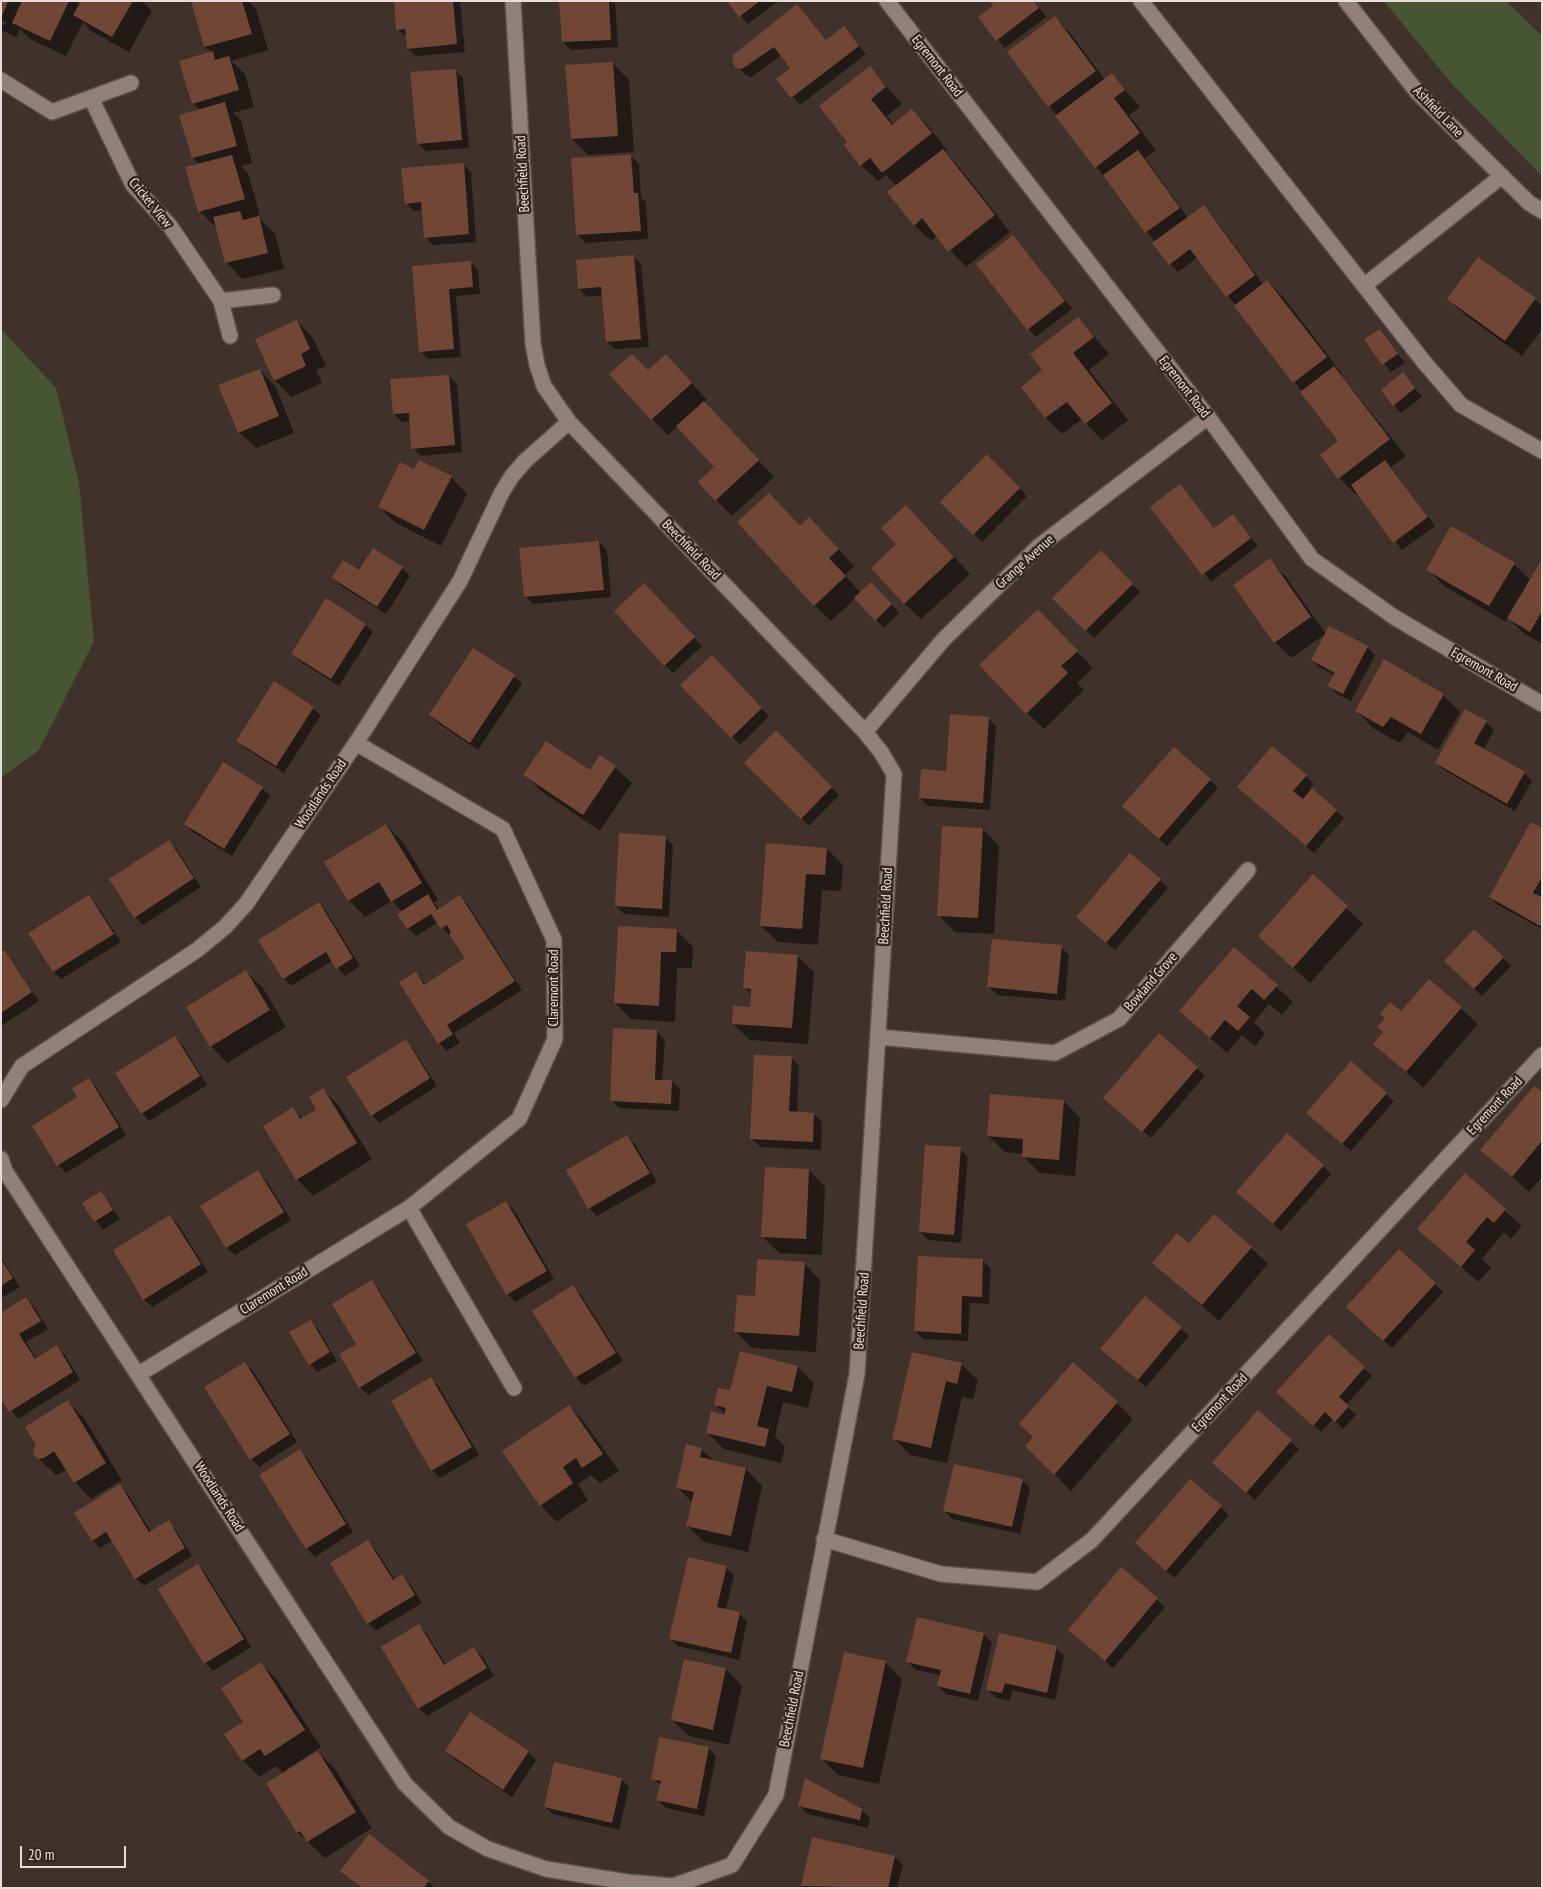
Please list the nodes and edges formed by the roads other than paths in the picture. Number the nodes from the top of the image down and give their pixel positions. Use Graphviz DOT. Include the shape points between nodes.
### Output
graph roads {
  1 [pos="513,1"];
  2 [pos="887,1"];
  3 [pos="1141,1"];
  4 [pos="1346,1"];
  5 [pos="1,80"];
  6 [pos="131,83"];
  7 [pos="91,98"];
  8 [pos="1502,176"];
  9 [pos="1542,211"];
  10 [pos="1365,285"];
  11 [pos="273,295"];
  12 [pos="221,301"];
  13 [pos="230,336"];
  14 [pos="1208,417"];
  15 [pos="569,422"];
  16 [pos="1542,450"];
  17 [pos="1542,704"];
  18 [pos="865,732"];
  19 [pos="356,743"];
  20 [pos="1248,870"];
  21 [pos="878,1037"];
  22 [pos="1542,1055"];
  23 [pos="1,1100"];
  24 [pos="1,1159"];
  25 [pos="409,1208"];
  26 [pos="139,1374"];
  27 [pos="514,1388"];
  28 [pos="824,1540"];
  29 [pos="449,1827"];
  30 [pos="673,1887"];
  1 -- 15 [label="street, Beechfield Road" via="533,344 544,386"];
  2 -- 14 [label="street, Egremont Road"];
  3 -- 10 [label="street"];
  4 -- 8 [label="street, Ashfield Lane" via="1417,92"];
  5 -- 7 [label="street" via="52,112"];
  6 -- 7 [label="street"];
  7 -- 12 [label="street, Cricket View" via="133,185 170,226"];
  8 -- 9 [label="street, Ashfield Lane" via="1529,203"];
  8 -- 10 [label="street"];
  10 -- 16 [label="street" via="1461,405"];
  11 -- 12 [label="street"];
  12 -- 13 [label="street, Cricket View"];
  14 -- 17 [label="street, Egremont Road" via="1312,559 1394,617"];
  14 -- 18 [label="street, Grange Avenue" via="1038,547 944,639"];
  15 -- 18 [label="street, Beechfield Road"];
  15 -- 19 [label="street, Woodlands Road" via="512,476 460,580"];
  18 -- 21 [label="street, Beechfield Road" via="894,774"];
  19 -- 23 [label="street, Woodlands Road" via="246,904 224,927 197,950 22,1066"];
  19 -- 25 [label="street, Claremont Road" via="503,829 554,940 555,1039 519,1119"];
  20 -- 21 [label="street, Bowland Grove" via="1119,1019 1055,1053"];
  21 -- 28 [label="street, Beechfield Road" via="858,1374"];
  22 -- 28 [label="street, Egremont Road" via="1092,1540 1037,1582 941,1574"];
  24 -- 26 [label="street, Woodlands Road" via="4,1171"];
  25 -- 26 [label="street, Claremont Road"];
  25 -- 27 [label="street"];
  26 -- 29 [label="street, Woodlands Road" via="405,1784"];
  28 -- 30 [label="street, Beechfield Road" via="776,1795 732,1865"];
  29 -- 30 [label="street, Beechfield Road" via="488,1849 546,1870"];
}
